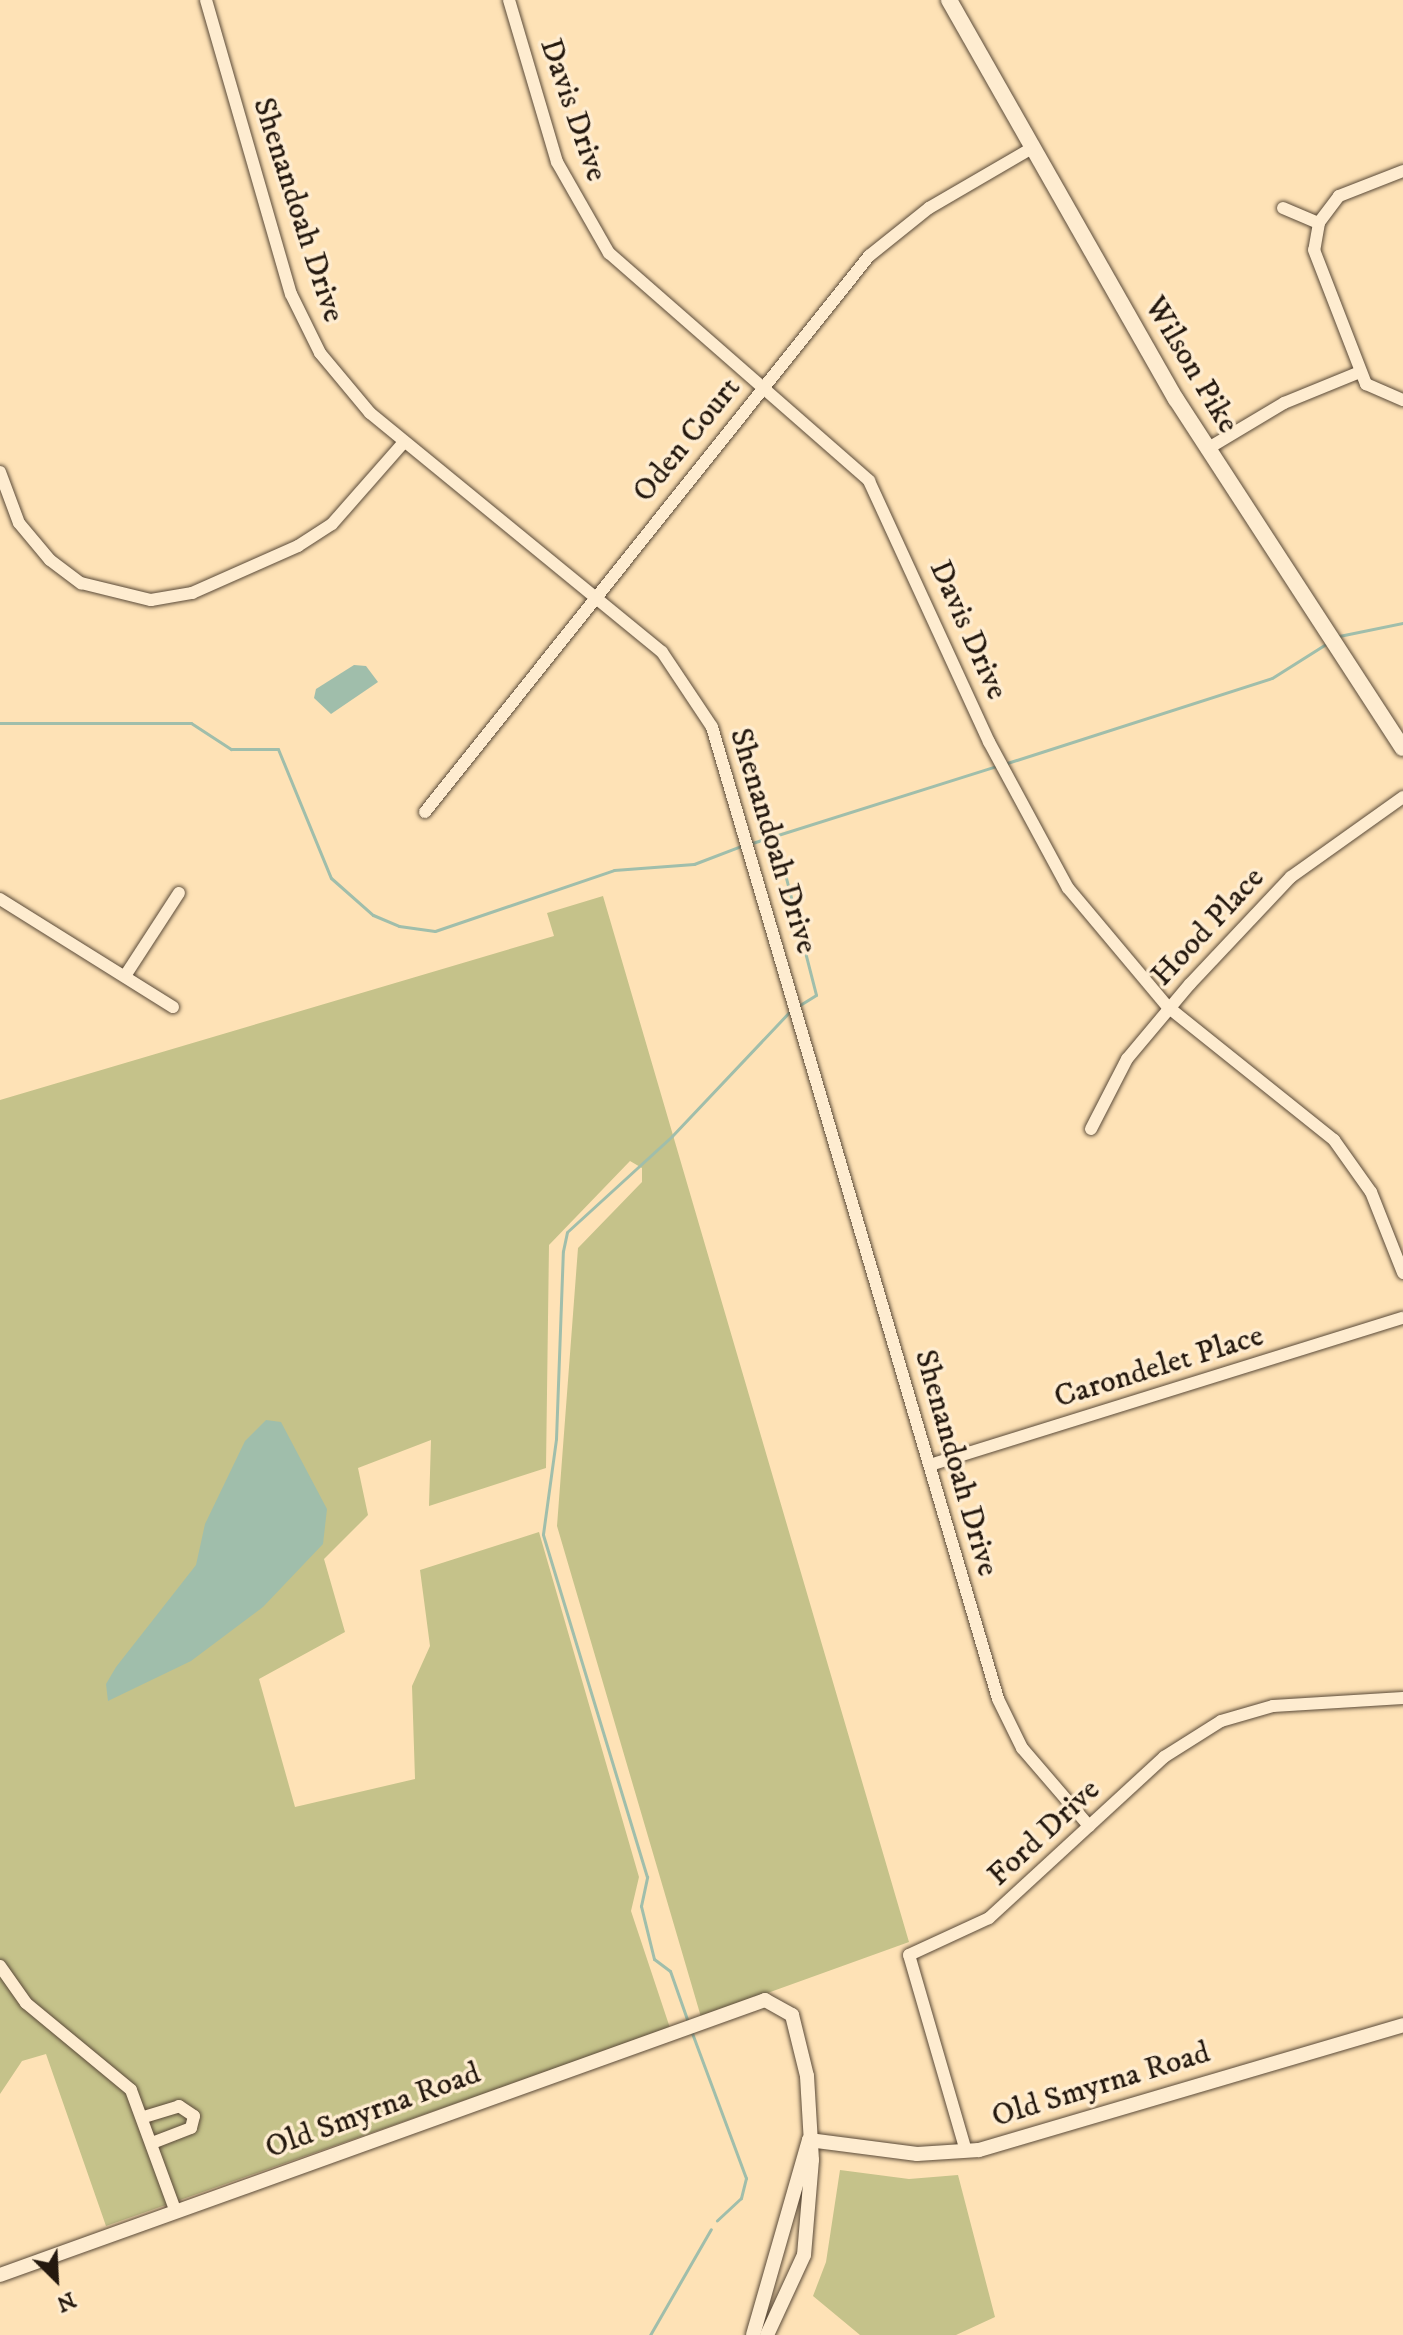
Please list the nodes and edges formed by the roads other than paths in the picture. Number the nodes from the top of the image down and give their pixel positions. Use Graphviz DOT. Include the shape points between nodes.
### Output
graph roads {
  1 [pos="206,0"];
  2 [pos="509,0"];
  3 [pos="949,0"];
  4 [pos="1032,148"];
  5 [pos="1403,171"];
  6 [pos="1283,208"];
  7 [pos="1319,223"];
  8 [pos="1360,372"];
  9 [pos="763,388"];
  10 [pos="1403,400"];
  11 [pos="404,442"];
  12 [pos="1207,449"];
  13 [pos="0,472"];
  14 [pos="597,594"];
  15 [pos="1403,748"];
  16 [pos="1403,797"];
  17 [pos="425,812"];
  18 [pos="179,893"];
  19 [pos="0,899"];
  20 [pos="125,976"];
  21 [pos="173,1007"];
  22 [pos="1168,1007"];
  23 [pos="1091,1129"];
  24 [pos="1403,1273"];
  25 [pos="1403,1318"];
  26 [pos="930,1465"];
  27 [pos="1403,1698"];
  28 [pos="1089,1826"];
  29 [pos="0,1966"];
  30 [pos="1403,2025"];
  31 [pos="144,2117"];
  32 [pos="809,2140"];
  33 [pos="152,2143"];
  34 [pos="966,2151"];
  35 [pos="176,2212"];
  36 [pos="0,2275"];
  37 [pos="753,2335"];
  38 [pos="767,2335"];
  1 -- 11 [label="street, Shenandoah Drive" via="305,328 337,376"];
  2 -- 9 [label="street, Davis Drive" via="543,123 587,222 647,294"];
  3 -- 4 [label="main road, Wilson Pike"];
  4 -- 9 [label="street, Oden Court" via="900,228"];
  4 -- 12 [label="main road, Wilson Pike"];
  5 -- 7 [label="street" via="1347,191"];
  6 -- 7 [label="street"];
  7 -- 8 [label="street" via="1317,268"];
  8 -- 10 [label="street" via="1373,391"];
  8 -- 12 [label="street" via="1276,407"];
  9 -- 14 [label="street, Oden Court"];
  9 -- 22 [label="street, Davis Drive" via="870,482 1001,765 1068,888"];
  11 -- 13 [label="street" via="332,524 298,546 192,593 151,600 81,583 50,560 19,523"];
  11 -- 14 [label="street, Shenandoah Drive"];
  12 -- 15 [label="main road, Wilson Pike"];
  14 -- 17 [label="street, Oden Court"];
  14 -- 26 [label="street, Shenandoah Drive" via="662,652 701,705 749,844"];
  16 -- 22 [label="street, Hood Place" via="1291,877"];
  18 -- 20 [label="street"];
  19 -- 20 [label="street"];
  20 -- 21 [label="street"];
  22 -- 23 [label="street, Hood Place" via="1127,1059"];
  22 -- 24 [label="street, Davis Drive" via="1334,1140 1371,1192"];
  25 -- 26 [label="street, Carondelet Place"];
  26 -- 28 [label="street, Shenandoah Drive" via="1010,1729"];
  27 -- 28 [label="street, Ford Drive" via="1273,1706 1221,1721 1164,1757"];
  28 -- 34 [label="street, Ford Drive" via="989,1918 909,1955"];
  29 -- 31 [label="street" via="26,2003 125,2084"];
  30 -- 34 [label="street, Old Smyrna Road"];
  31 -- 33 [label="street"];
  31 -- 33 [label="street" via="179,2106 194,2116 188,2130"];
  32 -- 34 [label="street, Old Smyrna Road" via="917,2154"];
  32 -- 35 [label="street, Old Smyrna Road" via="807,2076 792,2015 765,2000"];
  32 -- 37 [label="street" via="796,2168 774,2282"];
  32 -- 38 [label="street" via="804,2255"];
  33 -- 35 [label="street"];
  35 -- 36 [label="street, Old Smyrna Road"];
}
